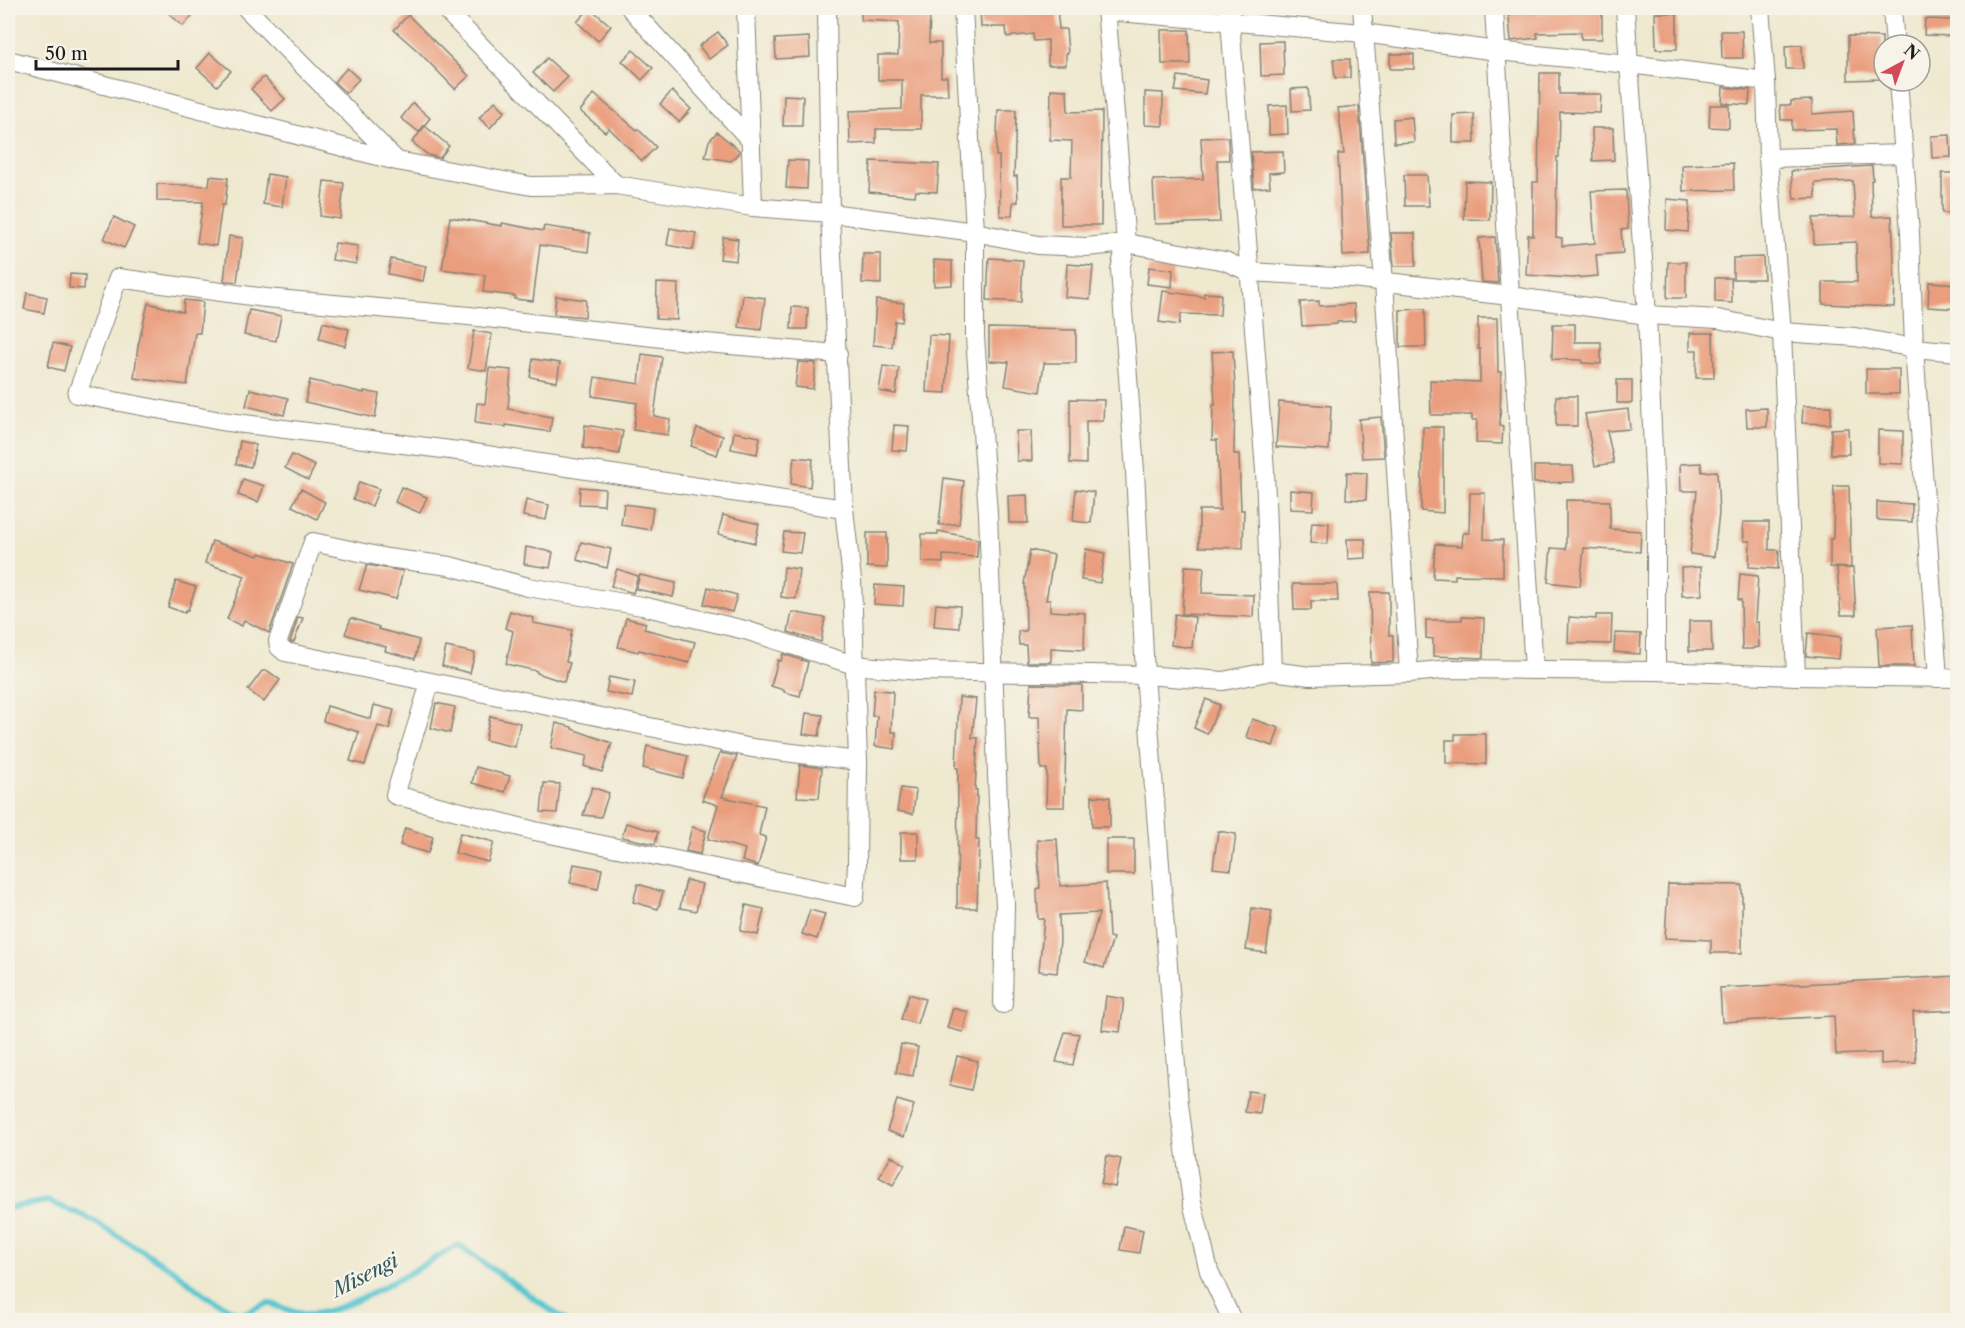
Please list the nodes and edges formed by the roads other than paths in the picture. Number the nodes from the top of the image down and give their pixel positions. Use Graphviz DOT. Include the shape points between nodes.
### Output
graph roads {
  1 [pos="246,8"];
  2 [pos="444,8"];
  3 [pos="630,8"];
  4 [pos="746,8"];
  5 [pos="827,8"];
  6 [pos="963,8"];
  7 [pos="1362,8"];
  8 [pos="1494,8"];
  9 [pos="1625,8"];
  10 [pos="1760,8"];
  11 [pos="1892,8"];
  12 [pos="1106,9"];
  13 [pos="1229,15"];
  14 [pos="1363,33"];
  15 [pos="1894,33"];
  16 [pos="1497,51"];
  17 [pos="8,60"];
  18 [pos="1629,64"];
  19 [pos="1766,81"];
  20 [pos="1899,93"];
  21 [pos="752,141"];
  22 [pos="1903,154"];
  23 [pos="1768,158"];
  24 [pos="397,161"];
  25 [pos="616,186"];
  26 [pos="753,207"];
  27 [pos="830,213"];
  28 [pos="975,232"];
  29 [pos="1126,243"];
  30 [pos="1250,272"];
  31 [pos="1384,282"];
  32 [pos="1510,296"];
  33 [pos="1647,315"];
  34 [pos="1782,332"];
  35 [pos="1914,348"];
  36 [pos="1958,352"];
  37 [pos="838,354"];
  38 [pos="844,509"];
  39 [pos="854,665"];
  40 [pos="1534,670"];
  41 [pos="1272,671"];
  42 [pos="1656,671"];
  43 [pos="995,672"];
  44 [pos="1410,673"];
  45 [pos="1144,675"];
  46 [pos="1796,676"];
  47 [pos="1938,678"];
  48 [pos="1958,678"];
  49 [pos="430,683"];
  50 [pos="858,762"];
  51 [pos="1003,1004"];
  52 [pos="1232,1320"];
  1 -- 24 [label="street"];
  2 -- 25 [label="street"];
  3 -- 21 [label="street"];
  4 -- 21 [label="street"];
  5 -- 27 [label="street"];
  6 -- 28 [label="street"];
  7 -- 14 [label="street"];
  8 -- 16 [label="street"];
  9 -- 18 [label="street"];
  10 -- 19 [label="street"];
  11 -- 15 [label="street"];
  12 -- 13 [label="street"];
  12 -- 29 [label="street"];
  13 -- 14 [label="street"];
  13 -- 30 [label="street"];
  14 -- 16 [label="street"];
  14 -- 31 [label="street"];
  16 -- 18 [label="street"];
  16 -- 32 [label="street"];
  17 -- 24 [label="street"];
  18 -- 19 [label="street"];
  18 -- 33 [label="street"];
  19 -- 23 [label="street"];
  20 -- 22 [label="street"];
  21 -- 26 [label="street"];
  22 -- 23 [label="street"];
  22 -- 35 [label="street"];
  23 -- 34 [label="street"];
  24 -- 25 [label="street" via="531,186"];
  25 -- 26 [label="street"];
  26 -- 27 [label="street"];
  27 -- 28 [label="street"];
  27 -- 37 [label="street"];
  28 -- 29 [label="street" via="1038,245 1086,247"];
  28 -- 43 [label="street" via="975,338"];
  29 -- 30 [label="street" via="1226,261"];
  29 -- 45 [label="street" via="1120,270 1135,471"];
  30 -- 31 [label="street"];
  30 -- 41 [label="street" via="1265,471"];
  31 -- 32 [label="street"];
  31 -- 44 [label="street"];
  32 -- 33 [label="street"];
  32 -- 40 [label="street"];
  33 -- 34 [label="street" via="1718,319"];
  33 -- 42 [label="street" via="1656,517"];
  34 -- 35 [label="street" via="1856,337"];
  34 -- 46 [label="street"];
  35 -- 36 [label="street"];
  35 -- 47 [label="street"];
  37 -- 38 [label="street"];
  37 -- 38 [label="street" via="266,298 118,278 77,394 221,421 474,453"];
  38 -- 39 [label="street" via="852,580"];
  39 -- 43 [label="street"];
  39 -- 49 [label="street" via="745,630 642,606 528,587 450,566 387,558 314,542 279,647 285,652"];
  39 -- 50 [label="street"];
  40 -- 42 [label="street"];
  40 -- 44 [label="street" via="1451,669"];
  41 -- 44 [label="street" via="1310,676"];
  41 -- 45 [label="street" via="1223,681"];
  42 -- 46 [label="street"];
  43 -- 45 [label="street"];
  43 -- 51 [label="street" via="1005,904"];
  45 -- 52 [label="street" via="1179,1104 1192,1202 1209,1271"];
  46 -- 47 [label="street"];
  47 -- 48 [label="street"];
  49 -- 50 [label="street" via="752,748"];
  49 -- 50 [label="street" via="396,795 534,831 855,897"];
}
